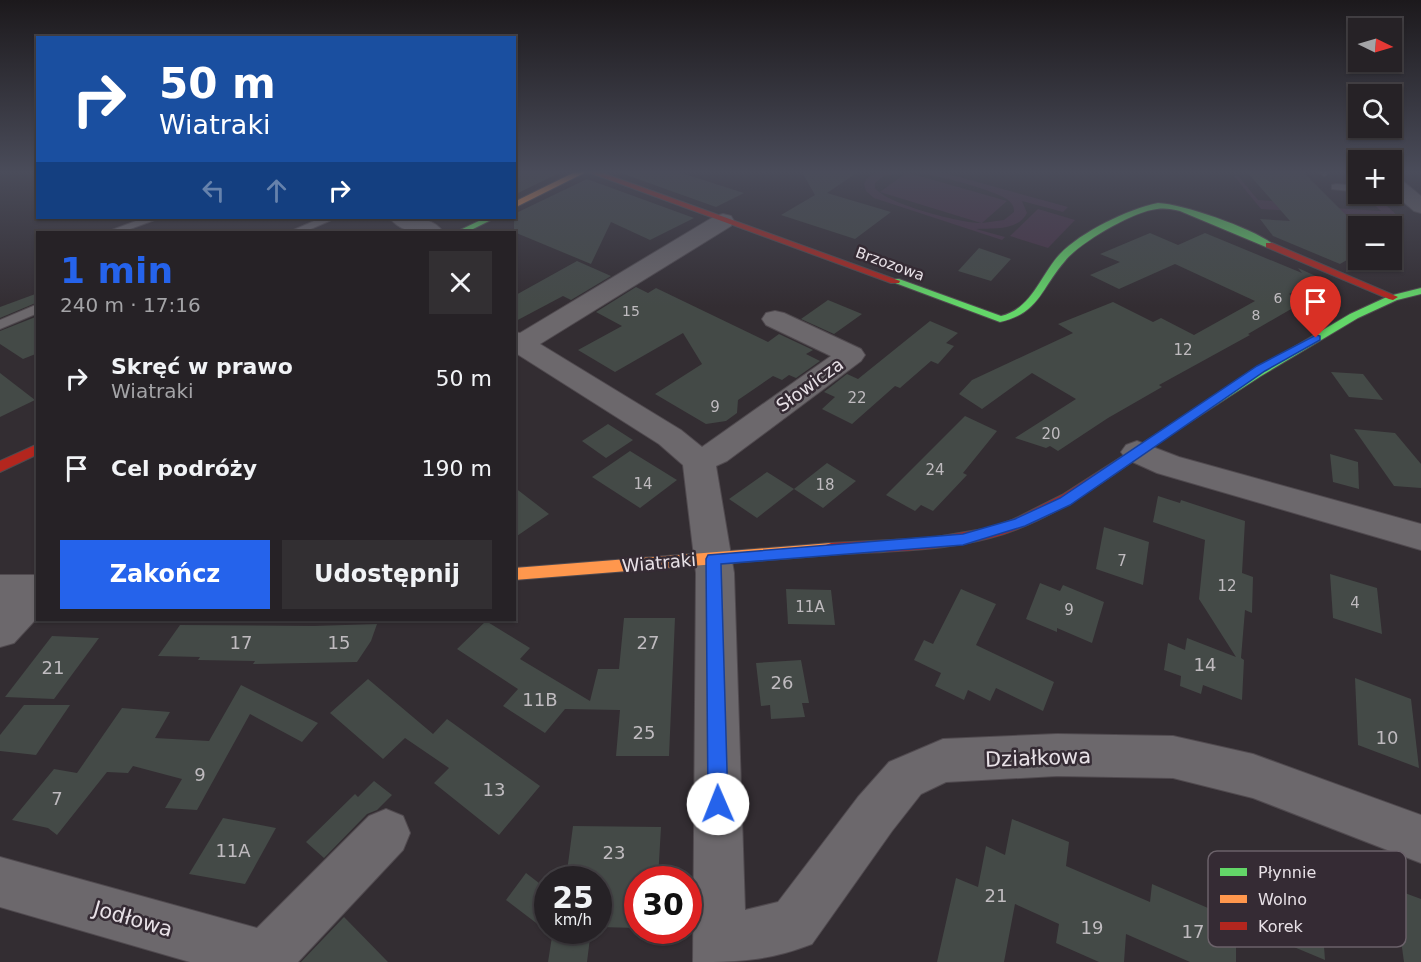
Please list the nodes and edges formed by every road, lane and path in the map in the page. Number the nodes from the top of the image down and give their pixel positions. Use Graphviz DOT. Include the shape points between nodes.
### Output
graph roads {
  1 [pos="712,217"];
  2 [pos="1133,217"];
  3 [pos="1202,217"];
  4 [pos="151,219"];
  5 [pos="328,219"];
  6 [pos="403,219"];
  7 [pos="489,219"];
  8 [pos="723,221"];
  9 [pos="118,230"];
  10 [pos="298,231"];
  11 [pos="430,231"];
  12 [pos="463,231"];
  13 [pos="1421,291"];
  14 [pos="1393,297"];
  15 [pos="36,309"];
  16 [pos="775,319"];
  17 [pos="0,325"];
  18 [pos="519,341"];
  19 [pos="36,449"];
  20 [pos="1137,452"];
  21 [pos="699,461"];
  22 [pos="0,467"];
  23 [pos="1421,537"];
  24 [pos="713,559"];
  25 [pos="516,574"];
  26 [pos="0,590"];
  27 [pos="36,590"];
  28 [pos="36,592"];
  29 [pos="0,631"];
  30 [pos="386,833"];
  31 [pos="1421,839"];
  32 [pos="0,882"];
  33 [pos="720,952"];
  34 [pos="264,959"];
  1 -- 8 [label="street, Brzozowa"];
  2 -- 8 [label="street, Brzozowa" via="1075,244 1025,311 1009,319 988,316"];
  3 -- 14 [label="street, Brzozowa"];
  4 -- 9 [label="lane"];
  5 -- 10 [label="lane"];
  6 -- 11 [label="street"];
  7 -- 12 [label="street"];
  8 -- 18 [label="street"];
  13 -- 14 [label="street, Wiatraki"];
  14 -- 20 [label="street, Wiatraki" via="1261,369"];
  15 -- 17 [label="lane"];
  16 -- 21 [label="street, Słowicza" via="851,355 716,453"];
  18 -- 21 [label="street" via="670,437"];
  19 -- 22 [label="street"];
  20 -- 23 [label="street" via="1168,465"];
  20 -- 24 [label="street, Wiatraki" via="1065,501 993,532 963,539"];
  21 -- 24 [label="street"];
  24 -- 25 [label="street, Wiatraki"];
  24 -- 33 [label="street"];
  26 -- 27 [label="street"];
  28 -- 29 [label="street"];
  30 -- 34 [label="street, Jodłowa"];
  31 -- 33 [label="street, Działkowa" via="1253,776 1173,757 1058,755 943,761 906,778 793,925"];
  32 -- 34 [label="street, Jodłowa"];
}
